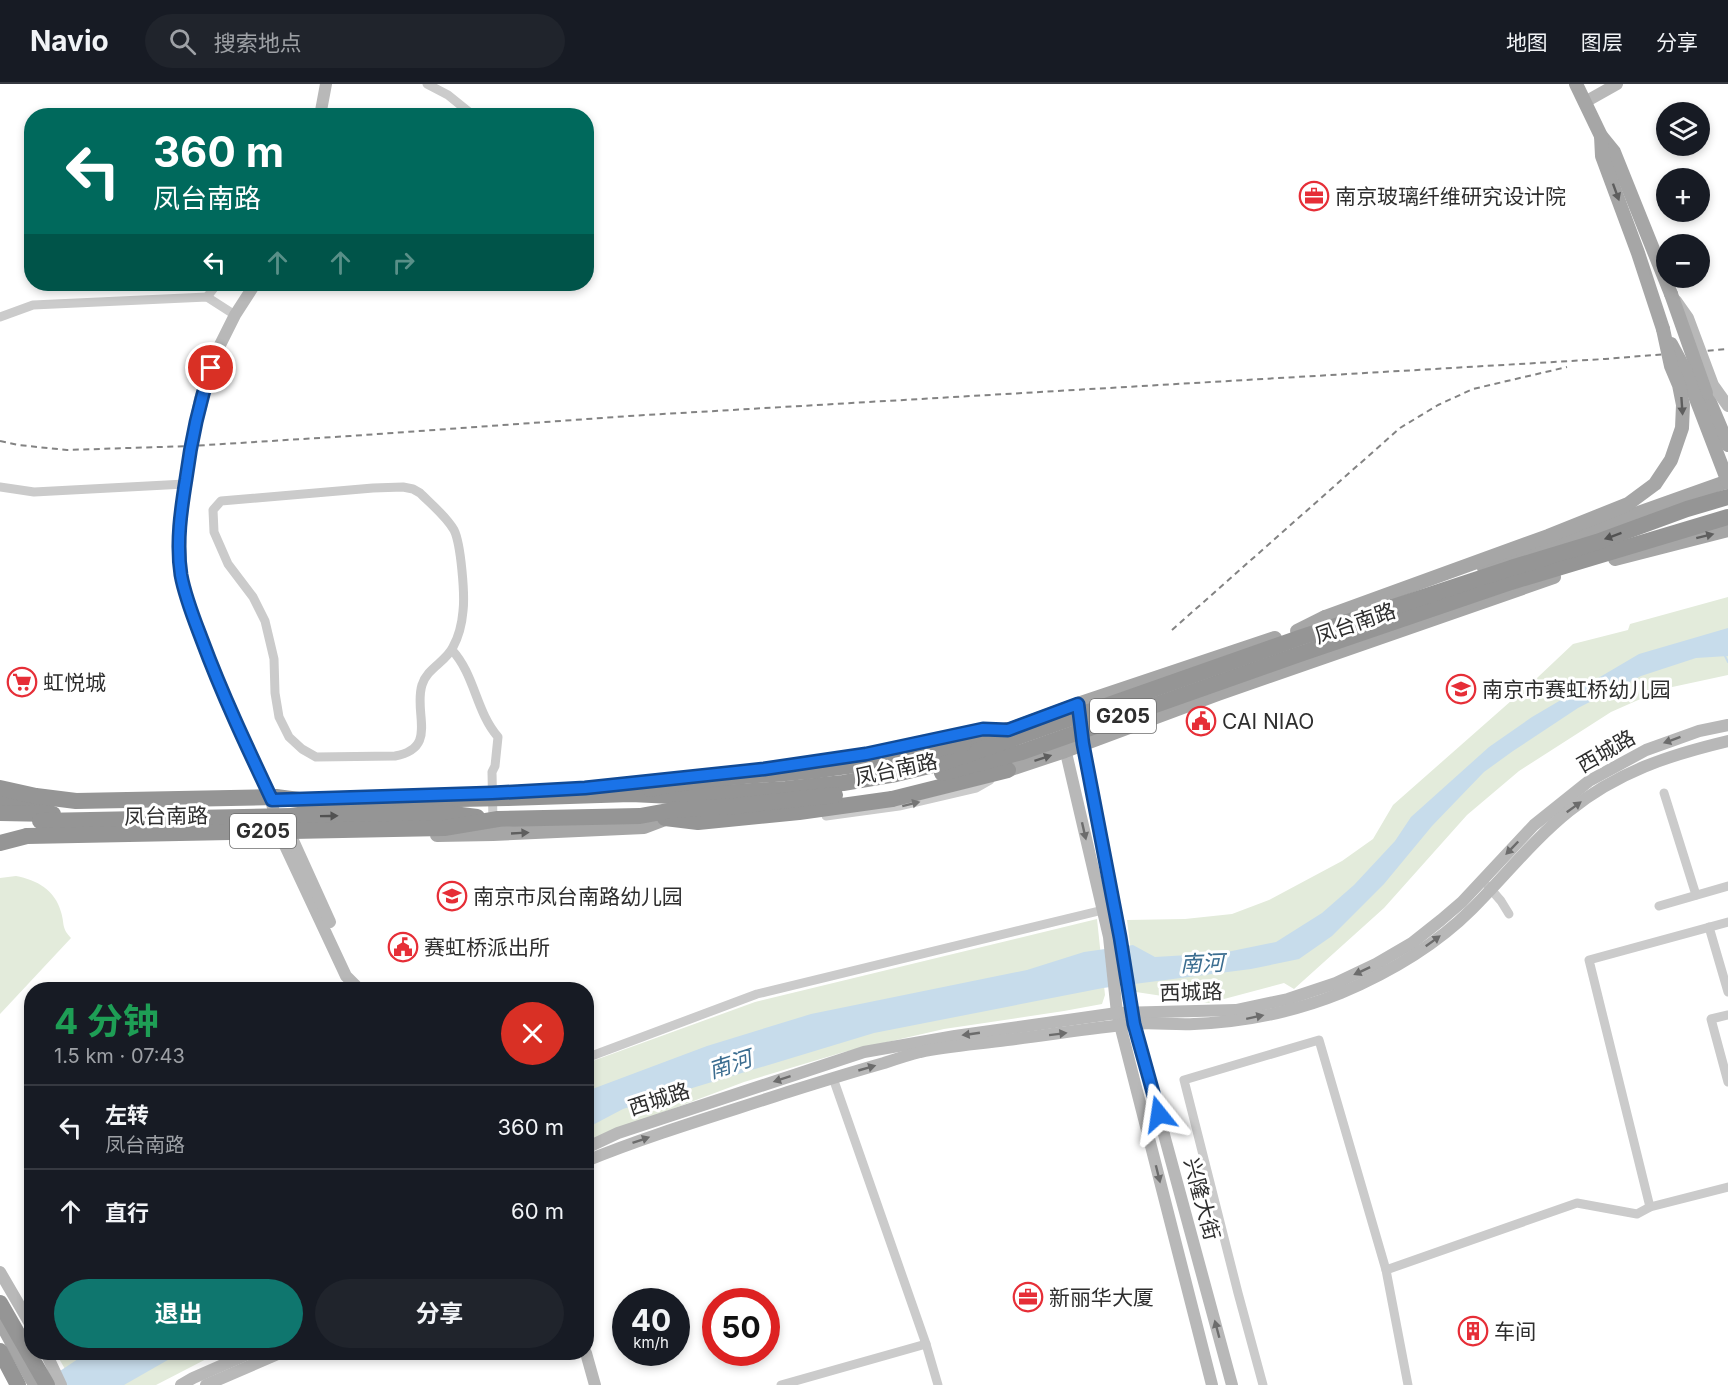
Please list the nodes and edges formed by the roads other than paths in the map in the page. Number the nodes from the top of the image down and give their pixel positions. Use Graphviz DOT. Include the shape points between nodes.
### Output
graph roads {
  1 [pos="326,84"];
  2 [pos="427,84"];
  3 [pos="1576,84"];
  4 [pos="1617,84"];
  5 [pos="1585,102"];
  6 [pos="322,108"];
  7 [pos="464,108"];
  8 [pos="1601,136"];
  9 [pos="211,291"];
  10 [pos="250,291"];
  11 [pos="1671,294"];
  12 [pos="207,297"];
  13 [pos="235,315"];
  14 [pos="0,316"];
  15 [pos="1663,329"];
  16 [pos="1728,406"];
  17 [pos="1728,445"];
  18 [pos="1728,481"];
  19 [pos="185,484"];
  20 [pos="1713,486"];
  21 [pos="0,487"];
  22 [pos="1728,497"];
  23 [pos="1728,517"];
  24 [pos="1728,522"];
  25 [pos="1728,530"];
  26 [pos="1297,631"];
  27 [pos="452,650"];
  28 [pos="1078,704"];
  29 [pos="1058,712"];
  30 [pos="1728,725"];
  31 [pos="1008,730"];
  32 [pos="1728,741"];
  33 [pos="1083,744"];
  34 [pos="1065,751"];
  35 [pos="1008,770"];
  36 [pos="0,788"];
  37 [pos="635,789"];
  38 [pos="492,793"];
  39 [pos="1664,793"];
  40 [pos="0,794"];
  41 [pos="272,800"];
  42 [pos="76,801"];
  43 [pos="0,802"];
  44 [pos="314,802"];
  45 [pos="0,813"];
  46 [pos="0,818"];
  47 [pos="642,821"];
  48 [pos="496,827"];
  49 [pos="0,835"];
  50 [pos="27,836"];
  51 [pos="285,836"];
  52 [pos="0,845"];
  53 [pos="1486,885"];
  54 [pos="1728,886"];
  55 [pos="1696,895"];
  56 [pos="1659,906"];
  57 [pos="1102,910"];
  58 [pos="1509,914"];
  59 [pos="1728,922"];
  60 [pos="1709,927"];
  61 [pos="1115,937"];
  62 [pos="352,982"];
  63 [pos="363,982"];
  64 [pos="1728,992"];
  65 [pos="1728,1015"];
  66 [pos="1126,1019"];
  67 [pos="594,1055"];
  68 [pos="834,1078"];
  69 [pos="1728,1082"];
  70 [pos="594,1144"];
  71 [pos="594,1158"];
  72 [pos="1728,1187"];
  73 [pos="1650,1207"];
  74 [pos="1386,1270"];
  75 [pos="0,1272"];
  76 [pos="0,1303"];
  77 [pos="24,1313"];
  78 [pos="0,1321"];
  79 [pos="926,1344"];
  80 [pos="0,1350"];
  81 [pos="50,1360"];
  82 [pos="234,1360"];
  83 [pos="264,1360"];
  84 [pos="588,1360"];
  85 [pos="33,1383"];
  86 [pos="60,1385"];
  87 [pos="181,1385"];
  88 [pos="206,1385"];
  89 [pos="595,1385"];
  90 [pos="781,1385"];
  91 [pos="938,1385"];
  92 [pos="1212,1385"];
  93 [pos="1232,1385"];
  94 [pos="1263,1385"];
  95 [pos="1408,1385"];
  1 -- 6 [label="main road"];
  2 -- 7 [label="street"];
  3 -- 5 [label="main road"];
  4 -- 5 [label="main road"];
  5 -- 8 [label="main road"];
  8 -- 11 [label="main road" via="1614,152"];
  8 -- 15 [label="main road, one-way" via="1602,156"];
  9 -- 12 [label="street"];
  10 -- 13 [label="main road"];
  11 -- 16 [label="main road, bridge" via="1688,318 1713,385"];
  11 -- 17 [label="main road, bridge"];
  12 -- 13 [label="street"];
  12 -- 14 [label="street" via="33,305"];
  13 -- 19 [label="main road" via="200,399"];
  15 -- 18 [label="main road, bridge" via="1685,370"];
  15 -- 26 [label="main road, 凤台南路, one-way, bridge" via="1683,405 1682,428 1671,460 1655,484 1628,504 1325,617"];
  18 -- 20 [label="main road, 凤台南路"];
  19 -- 21 [label="street" via="34,492"];
  19 -- 41 [label="main road" via="179,553 190,608 214,673"];
  20 -- 24 [label="main road"];
  20 -- 26 [label="main road, 凤台南路"];
  22 -- 37 [label="highway, 凤台南路 / G205, one-way, bridge" via="1299,638 946,762 843,783 786,789 673,796"];
  23 -- 47 [label="highway, 凤台南路 / G205, bridge" via="1432,608 993,761 846,793 673,810"];
  33 -- 25 [label="main road, 凤台南路, one-way" via="1584,567"];
  26 -- 28 [label="main road, 凤台南路"];
  27 -- 27 [label="street" via="463,610 457,539 453,529 420,493 403,487 373,488 221,501 213,510 214,532 228,564 253,597 265,621 274,659 279,717 289,737 316,757 395,756 412,750 422,728 420,696 424,677"];
  27 -- 38 [label="street" via="498,737"];
  28 -- 29 [label="main road, 凤台南路"];
  28 -- 33 [label="main road, 兴隆大街"];
  29 -- 31 [label="main road, 凤台南路"];
  29 -- 34 [label="main road, 兴隆大街"];
  30 -- 53 [label="main road, 西城路, one-way" via="1698,731 1646,750 1590,781 1534,825"];
  31 -- 37 [label="highway, bridge" via="865,763"];
  31 -- 37 [label="main road, 凤台南路" via="992,740 848,774 669,791"];
  53 -- 32 [label="main road, 西城路, one-way" via="1571,809 1598,791 1651,763"];
  33 -- 34 [label="main road, 凤台南路"];
  33 -- 61 [label="main road, 兴隆大街"];
  35 -- 34 [label="main road, 凤台南路, one-way"];
  34 -- 57 [label="main road, 兴隆大街, one-way"];
  35 -- 47 [label="main road, 凤台南路" via="986,771 839,804"];
  47 -- 35 [label="highway, one-way, bridge" via="698,822 799,812 892,799"];
  36 -- 42 [label="highway, bridge"];
  37 -- 38 [label="main road, 凤台南路"];
  37 -- 44 [label="highway, 凤台南路 / G205, bridge" via="507,798"];
  38 -- 41 [label="main road, 凤台南路"];
  38 -- 48 [label="street"];
  39 -- 55 [label="street"];
  40 -- 41 [label="main road, 凤台南路"];
  41 -- 51 [label="main road"];
  42 -- 43 [label="highway, bridge"];
  42 -- 44 [label="highway, bridge" via="276,797"];
  44 -- 45 [label="highway, bridge" via="268,808"];
  46 -- 48 [label="highway, one-way, bridge" via="67,821 445,813"];
  48 -- 47 [label="highway, 凤台南路 / G205, one-way, bridge"];
  48 -- 50 [label="highway, 凤台南路 / G205, bridge"];
  48 -- 51 [label="main road, 凤台南路"];
  49 -- 50 [label="highway, G205"];
  50 -- 52 [label="highway"];
  51 -- 52 [label="main road, 凤台南路"];
  51 -- 62 [label="main road"];
  51 -- 63 [label="main road" via="349,965"];
  53 -- 58 [label="street"];
  53 -- 66 [label="main road, 西城路" via="1412,943 1336,982 1288,999 1194,1018"];
  54 -- 55 [label="street"];
  55 -- 56 [label="street"];
  57 -- 61 [label="main road, 兴隆大街"];
  57 -- 67 [label="street" via="758,994"];
  59 -- 60 [label="street"];
  60 -- 64 [label="street"];
  60 -- 73 [label="street" via="1589,960"];
  61 -- 66 [label="main road, 兴隆大街"];
  65 -- 69 [label="street" via="1711,1019"];
  68 -- 66 [label="main road, 西城路, one-way" via="920,1052"];
  66 -- 70 [label="main road, 西城路, one-way" via="955,1036 864,1052"];
  66 -- 92 [label="main road, 兴隆大街, one-way" via="1187,1293"];
  93 -- 66 [label="main road, 兴隆大街, one-way"];
  71 -- 68 [label="main road, 西城路, one-way"];
  68 -- 79 [label="street"];
  72 -- 73 [label="street"];
  73 -- 74 [label="street" via="1637,1214 1577,1203"];
  74 -- 94 [label="street" via="1319,1040 1184,1080"];
  74 -- 95 [label="street"];
  75 -- 77 [label="main road"];
  76 -- 85 [label="highway"];
  78 -- 85 [label="main road"];
  79 -- 90 [label="street"];
  79 -- 91 [label="street"];
  80 -- 85 [label="highway"];
  81 -- 86 [label="main road"];
  82 -- 87 [label="main road"];
  83 -- 88 [label="main road"];
  84 -- 89 [label="main road"];
}
